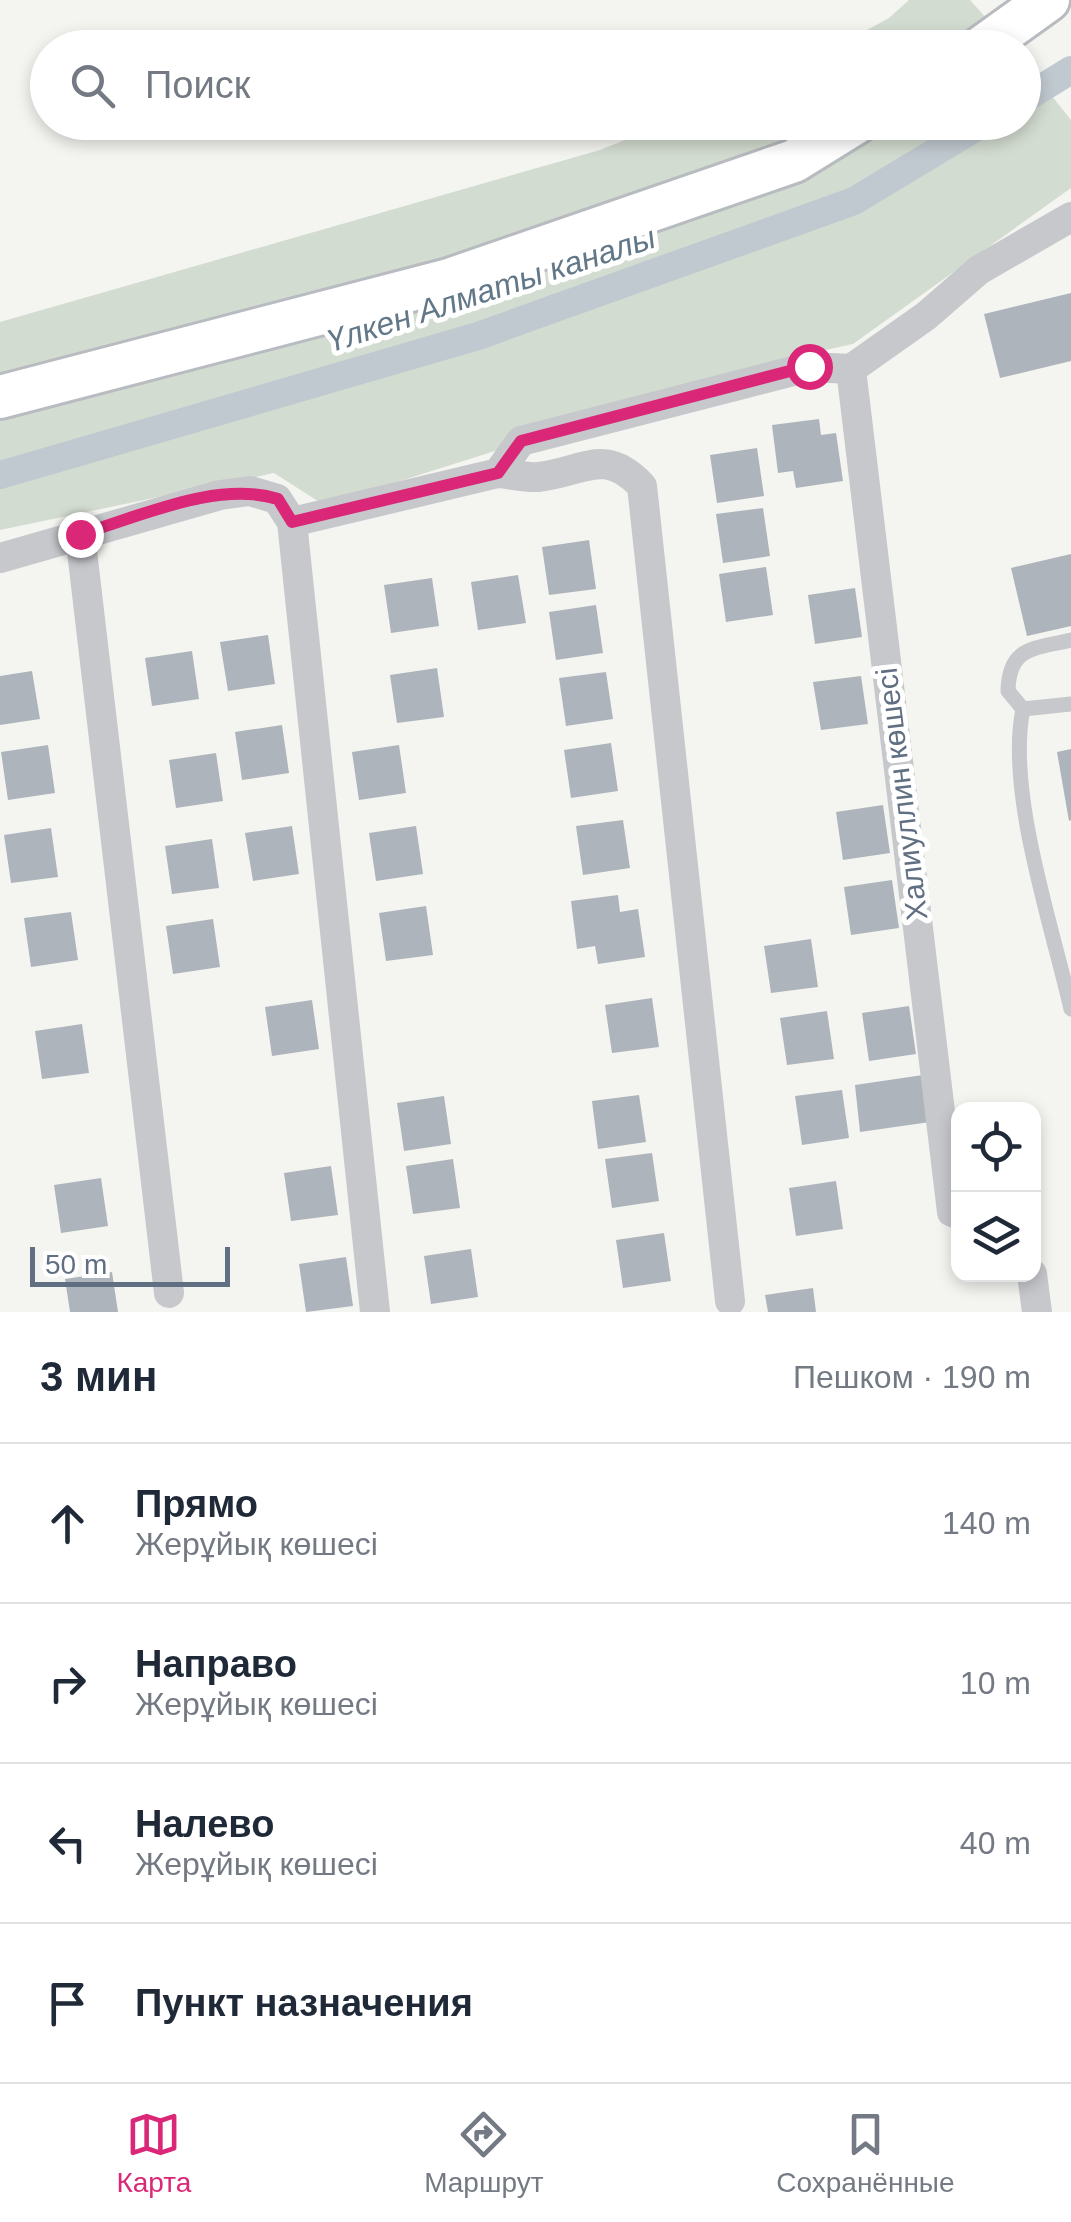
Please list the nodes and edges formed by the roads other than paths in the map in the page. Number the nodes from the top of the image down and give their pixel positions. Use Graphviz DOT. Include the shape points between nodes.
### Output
graph roads {
  1 [pos="1048,0"];
  2 [pos="1006,30"];
  3 [pos="828,140"];
  4 [pos="1065,224"];
  5 [pos="850,370"];
  6 [pos="0,398"];
  7 [pos="498,473"];
  8 [pos="292,522"];
  9 [pos="80,534"];
  10 [pos="0,558"];
  11 [pos="1071,640"];
  12 [pos="1071,704"];
  13 [pos="1023,709"];
  14 [pos="1071,1009"];
  15 [pos="951,1202"];
  16 [pos="1033,1282"];
  17 [pos="169,1293"];
  18 [pos="730,1301"];
  19 [pos="375,1312"];
  20 [pos="1037,1312"];
  1 -- 2 [label="street"];
  3 -- 6 [label="street" via="794,161 450,280"];
  4 -- 5 [label="street" via="978,270"];
  5 -- 7 [label="street" via="809,366 521,441"];
  5 -- 15 [label="street, Халиуллин көшесі"];
  7 -- 8 [label="street"];
  7 -- 18 [label="street" via="536,477 602,462 625,468 642,486"];
  8 -- 9 [label="street" via="278,499 250,491"];
  8 -- 19 [label="street"];
  9 -- 10 [label="street"];
  9 -- 17 [label="street"];
  11 -- 13 [label="lane" via="1022,652 1008,669 1008,691"];
  12 -- 13 [label="lane"];
  13 -- 14 [label="lane" via="1017,738 1023,798"];
  16 -- 20 [label="street"];
}
